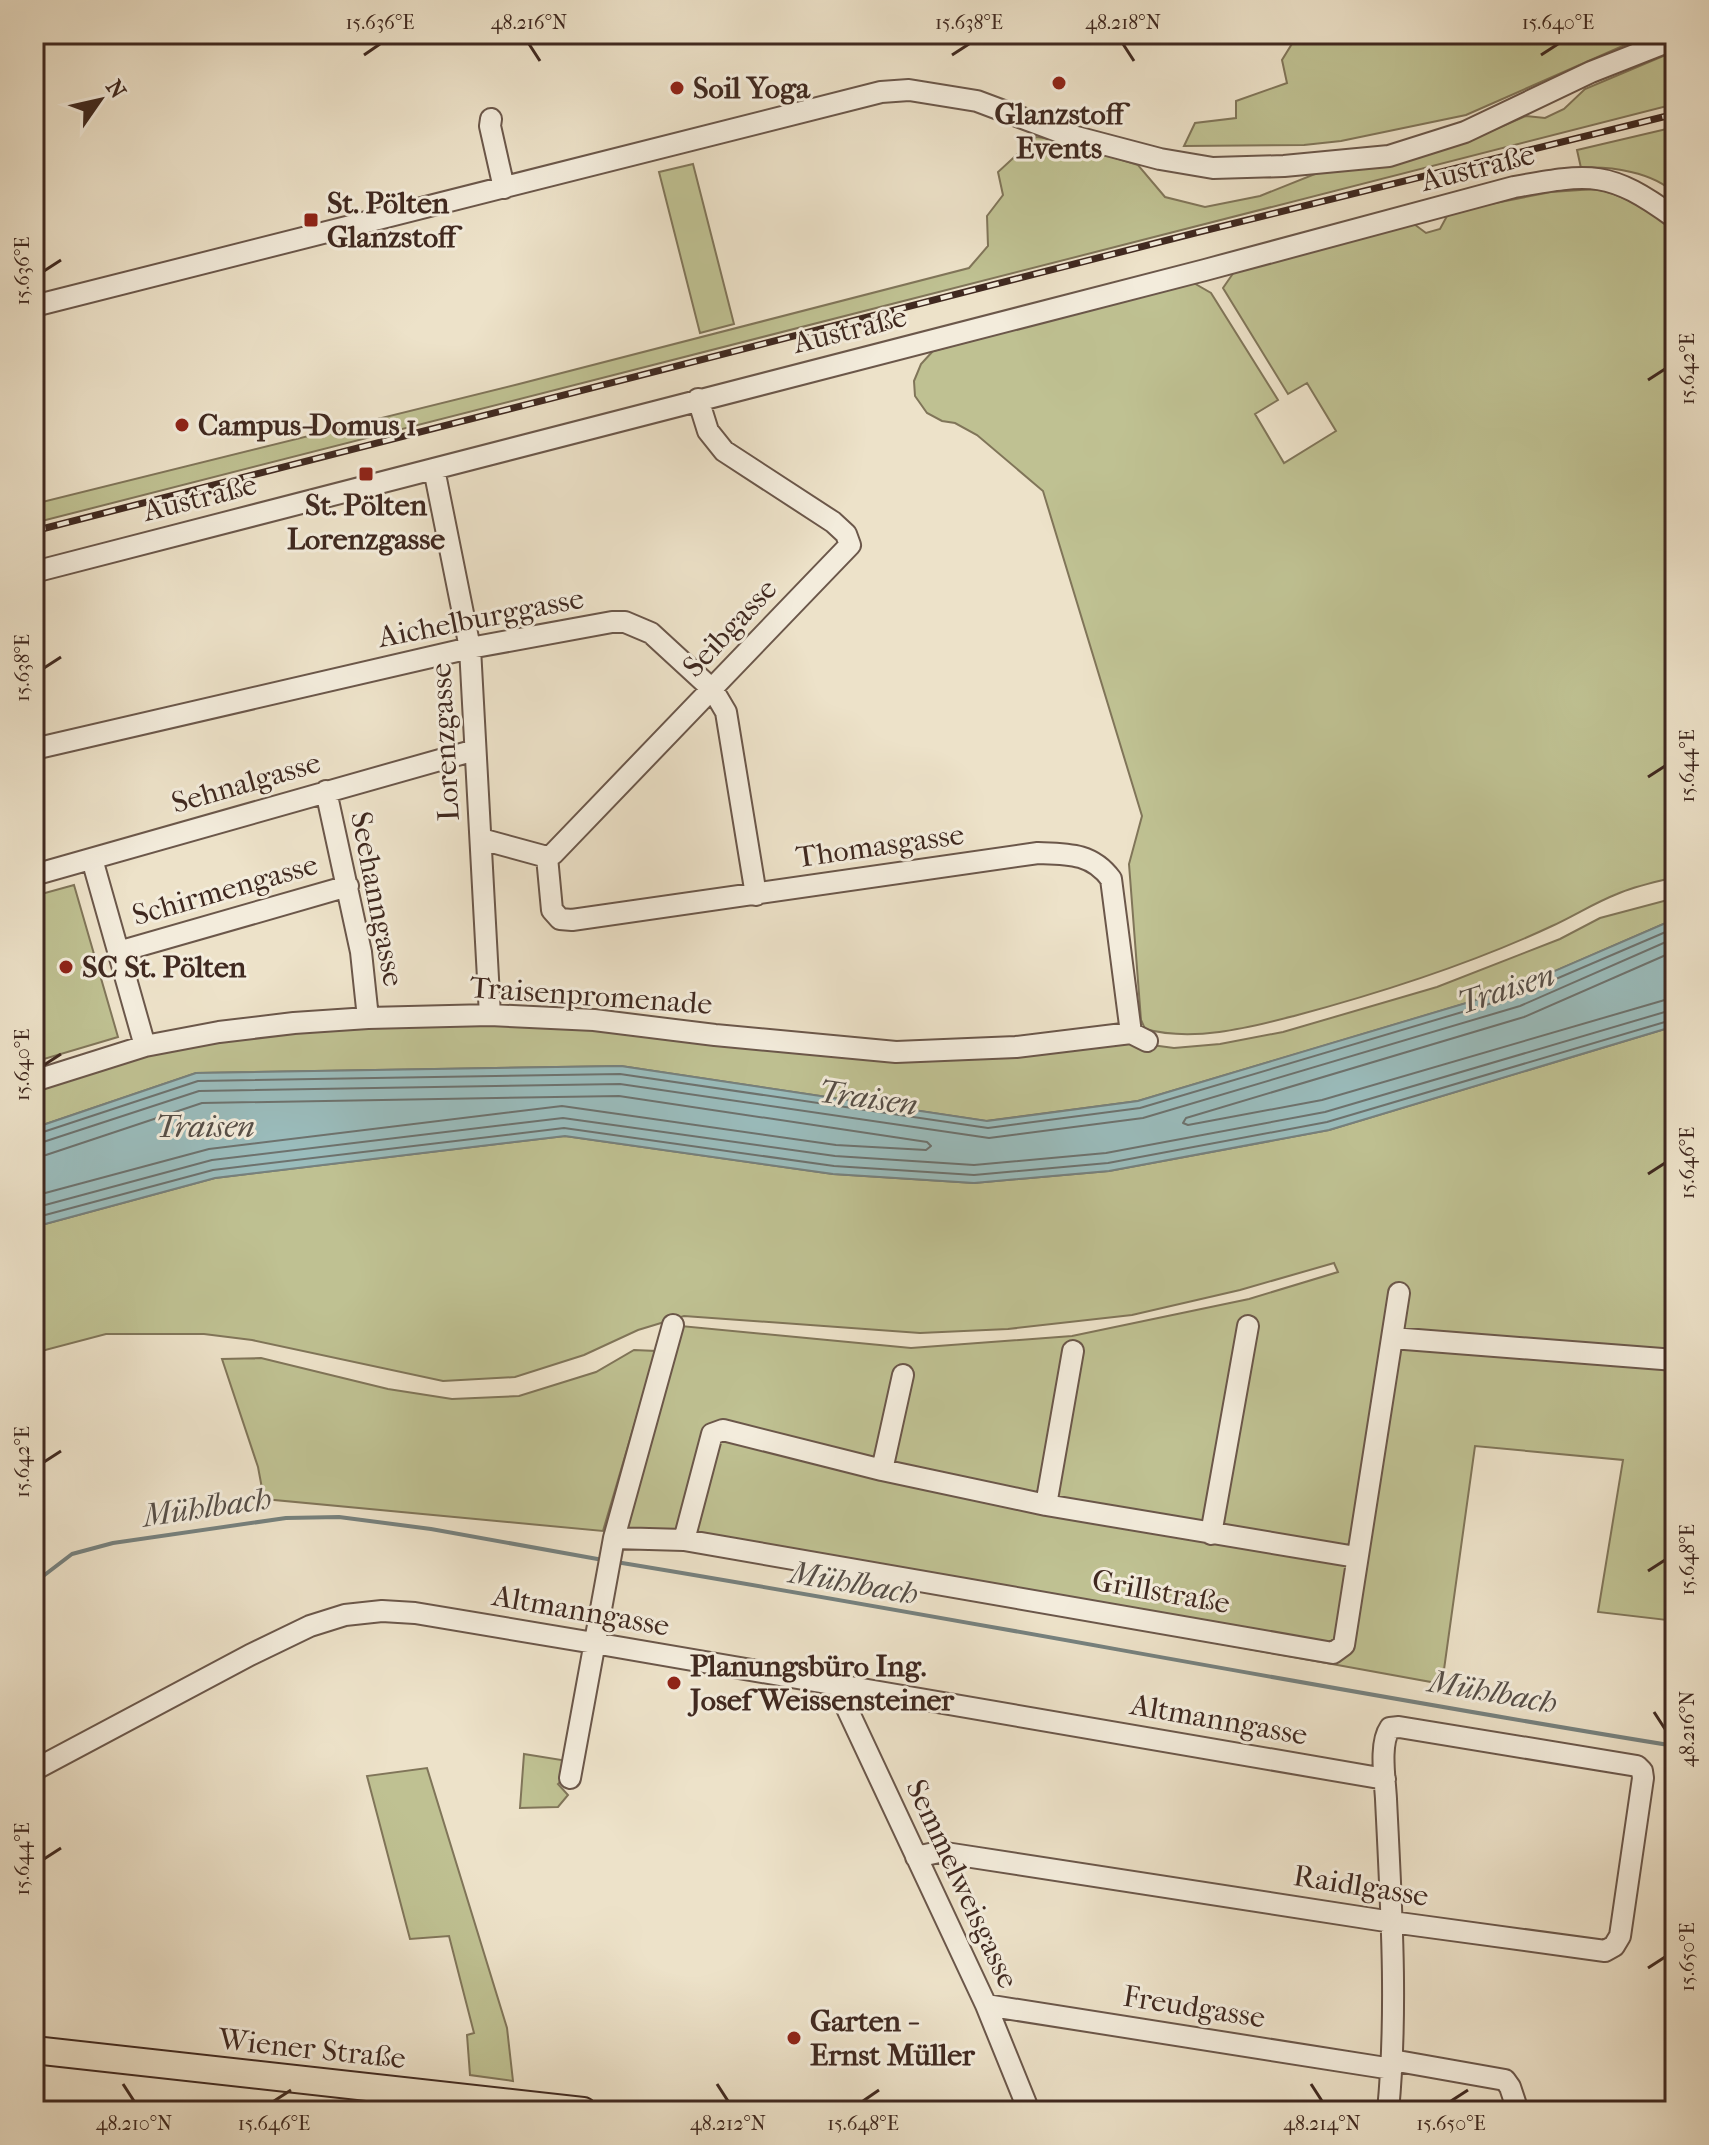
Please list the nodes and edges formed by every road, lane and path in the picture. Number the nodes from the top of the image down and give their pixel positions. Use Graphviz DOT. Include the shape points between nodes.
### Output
graph roads {
  1 [pos="1675,39"];
  2 [pos="491,119"];
  3 [pos="504,188"];
  4 [pos="1675,218"];
  5 [pos="34,306"];
  6 [pos="698,399"];
  7 [pos="434,469"];
  8 [pos="34,572"];
  9 [pos="470,648"];
  10 [pos="713,690"];
  11 [pos="34,749"];
  12 [pos="475,750"];
  13 [pos="326,791"];
  14 [pos="481,839"];
  15 [pos="547,857"];
  16 [pos="92,859"];
  17 [pos="34,875"];
  18 [pos="348,886"];
  19 [pos="756,895"];
  20 [pos="118,952"];
  21 [pos="490,1015"];
  22 [pos="368,1018"];
  23 [pos="1139,1037"];
  24 [pos="145,1046"];
  25 [pos="34,1081"];
  26 [pos="1399,1293"];
  27 [pos="673,1325"];
  28 [pos="1248,1326"];
  29 [pos="1392,1338"];
  30 [pos="1073,1351"];
  31 [pos="1675,1360"];
  32 [pos="903,1375"];
  33 [pos="882,1470"];
  34 [pos="1046,1505"];
  35 [pos="1211,1534"];
  36 [pos="614,1538"];
  37 [pos="684,1540"];
  38 [pos="1356,1557"];
  39 [pos="594,1643"];
  40 [pos="836,1685"];
  41 [pos="34,1770"];
  42 [pos="570,1778"];
  43 [pos="1385,1779"];
  44 [pos="916,1857"];
  45 [pos="1392,1922"];
  46 [pos="986,2005"];
  47 [pos="34,2050"];
  48 [pos="1392,2064"];
  49 [pos="532,2108"];
  50 [pos="583,2111"];
  51 [pos="1029,2111"];
  52 [pos="1388,2111"];
  53 [pos="1518,2111"];
  1 -- 3 [label="street" via="1465,132 1389,156 1213,168 1065,134 977,101 902,90"];
  2 -- 3 [label="street"];
  3 -- 5 [label="street"];
  4 -- 6 [label="street, Austraße" via="1645,195 1591,177 1514,187"];
  6 -- 7 [label="street, Austraße"];
  6 -- 10 [label="street, Seibgasse" via="708,431 724,451 833,522 850,545"];
  7 -- 8 [label="street, Austraße"];
  7 -- 9 [label="street, Lorenzgasse"];
  9 -- 10 [label="street, Aichelburggasse" via="625,622 651,633"];
  9 -- 11 [label="street, Aichelburggasse"];
  9 -- 12 [label="street, Lorenzgasse"];
  10 -- 15 [label="street, Seibgasse"];
  10 -- 19 [label="street, Aichelburggasse" via="726,712"];
  12 -- 13 [label="street, Sehnalgasse"];
  12 -- 14 [label="street, Lorenzgasse"];
  13 -- 16 [label="street, Sehnalgasse"];
  13 -- 18 [label="street, Seehanngasse"];
  14 -- 15 [label="street"];
  14 -- 21 [label="street, Lorenzgasse"];
  15 -- 19 [label="street, Thomasgasse" via="552,910 560,919"];
  16 -- 17 [label="street, Sehnalgasse"];
  16 -- 20 [label="street"];
  18 -- 20 [label="street, Schirmengasse"];
  18 -- 22 [label="street, Seehanngasse"];
  19 -- 23 [label="street, Thomasgasse" via="1038,853 1081,856 1111,879"];
  20 -- 24 [label="street"];
  21 -- 22 [label="street, Traisenpromenade"];
  21 -- 23 [label="street, Traisenpromenade" via="594,1020 896,1052"];
  22 -- 24 [label="street, Traisenpromenade" via="234,1030"];
  24 -- 25 [label="street, Traisenpromenade"];
  26 -- 29 [label="street, Grillstraße"];
  27 -- 36 [label="street"];
  28 -- 35 [label="street"];
  29 -- 31 [label="street"];
  29 -- 38 [label="street, Grillstraße"];
  30 -- 34 [label="street"];
  32 -- 33 [label="street"];
  33 -- 34 [label="street"];
  33 -- 37 [label="street" via="723,1430 712,1434"];
  34 -- 35 [label="street"];
  35 -- 38 [label="street"];
  36 -- 37 [label="street, Grillstraße"];
  36 -- 39 [label="street"];
  37 -- 38 [label="street, Grillstraße" via="1333,1653 1344,1645"];
  39 -- 40 [label="street, Altmanngasse"];
  39 -- 41 [label="street, Altmanngasse" via="415,1613 345,1615 250,1655"];
  39 -- 42 [label="street"];
  40 -- 43 [label="street, Altmanngasse"];
  40 -- 44 [label="street, Semmelweisgasse"];
  43 -- 45 [label="street"];
  43 -- 45 [label="street, Raidlgasse" via="1385,1735 1399,1727 1637,1766 1643,1778 1620,1936 1614,1946 1605,1951"];
  44 -- 45 [label="street, Raidlgasse" via="939,1852"];
  44 -- 46 [label="street, Semmelweisgasse"];
  45 -- 48 [label="street"];
  46 -- 48 [label="street, Freudgasse"];
  46 -- 51 [label="street, Semmelweisgasse"];
  47 -- 49 [label="main road, Wiener Straße"];
  48 -- 52 [label="street"];
  48 -- 53 [label="street, Freudgasse" via="1505,2080"];
  49 -- 50 [label="main road, Wiener Straße"];
}
